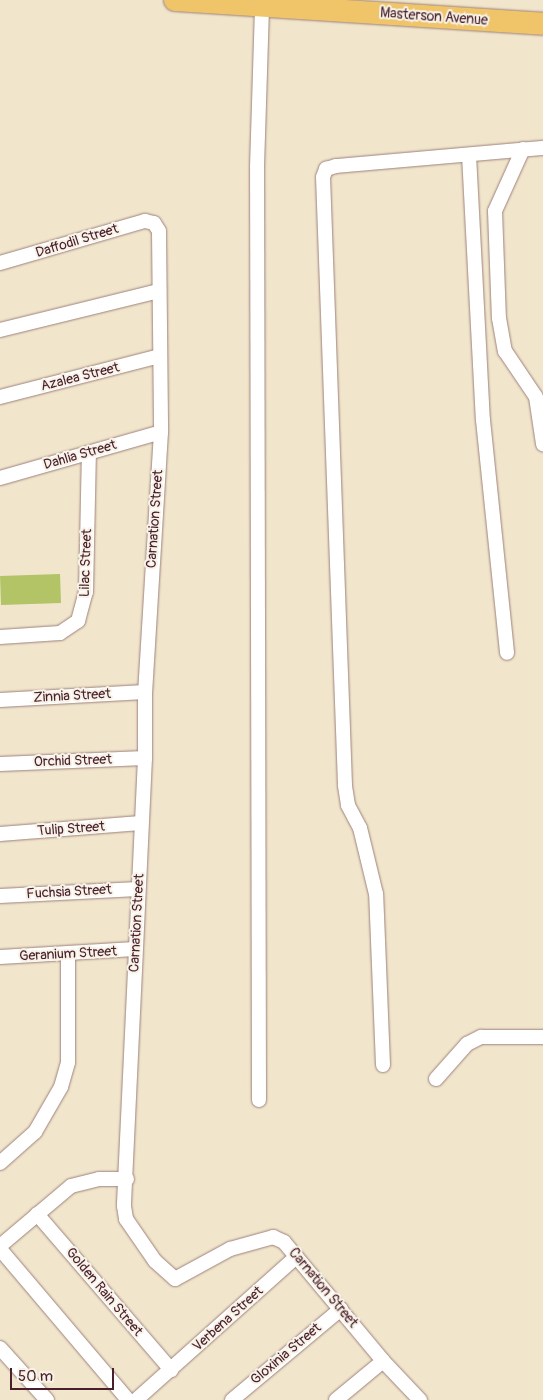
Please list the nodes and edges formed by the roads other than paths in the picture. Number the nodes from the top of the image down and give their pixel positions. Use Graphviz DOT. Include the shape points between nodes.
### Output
graph roads {
  1 [pos="175,0"];
  2 [pos="262,5"];
  3 [pos="543,24"];
  4 [pos="543,148"];
  5 [pos="523,149"];
  6 [pos="469,155"];
  7 [pos="154,222"];
  8 [pos="0,263"];
  9 [pos="159,291"];
  10 [pos="0,330"];
  11 [pos="160,356"];
  12 [pos="0,397"];
  13 [pos="161,432"];
  14 [pos="543,444"];
  15 [pos="89,452"];
  16 [pos="0,478"];
  17 [pos="0,637"];
  18 [pos="507,653"];
  19 [pos="145,692"];
  20 [pos="0,700"];
  21 [pos="146,758"];
  22 [pos="0,764"];
  23 [pos="142,823"];
  24 [pos="0,834"];
  25 [pos="138,889"];
  26 [pos="0,896"];
  27 [pos="135,949"];
  28 [pos="68,955"];
  29 [pos="0,957"];
  30 [pos="543,1037"];
  31 [pos="383,1065"];
  32 [pos="436,1080"];
  33 [pos="260,1100"];
  34 [pos="0,1163"];
  35 [pos="127,1179"];
  36 [pos="37,1214"];
  37 [pos="0,1246"];
  38 [pos="0,1249"];
  39 [pos="296,1257"];
  40 [pos="341,1309"];
  41 [pos="0,1348"];
  42 [pos="383,1361"];
  43 [pos="171,1370"];
  44 [pos="47,1400"];
  45 [pos="128,1400"];
  46 [pos="136,1400"];
  47 [pos="232,1400"];
  48 [pos="336,1400"];
  49 [pos="420,1400"];
  1 -- 2 [label="main road, Masterson Avenue"];
  2 -- 3 [label="main road, Masterson Avenue"];
  2 -- 33 [label="street" via="257,167"];
  4 -- 5 [label="street"];
  5 -- 6 [label="street"];
  5 -- 14 [label="street" via="495,211 498,308 501,343 536,397"];
  6 -- 18 [label="street" via="483,420"];
  6 -- 31 [label="street" via="336,166 326,169 323,178 345,785 348,805 360,828 376,894"];
  7 -- 8 [label="street, Daffodil Street" via="145,221"];
  7 -- 9 [label="street, Carnation Street" via="159,231"];
  9 -- 10 [label="street"];
  9 -- 11 [label="street, Carnation Street"];
  11 -- 12 [label="street, Azalea Street"];
  11 -- 13 [label="street, Carnation Street"];
  13 -- 15 [label="street, Dahlia Street"];
  13 -- 19 [label="street, Carnation Street"];
  15 -- 16 [label="street, Dahlia Street"];
  15 -- 17 [label="street, Lilac Street" via="86,592 78,621 60,633"];
  19 -- 20 [label="street, Zinnia Street"];
  19 -- 21 [label="street, Carnation Street"];
  21 -- 22 [label="street, Orchid Street"];
  21 -- 23 [label="street, Carnation Street"];
  23 -- 24 [label="street, Tulip Street"];
  23 -- 25 [label="street, Carnation Street"];
  25 -- 26 [label="street, Fuchsia Street"];
  25 -- 27 [label="street, Carnation Street"];
  27 -- 28 [label="street, Geranium Street"];
  27 -- 35 [label="street, Carnation Street"];
  28 -- 29 [label="street, Geranium Street"];
  28 -- 34 [label="street" via="68,1062 61,1087 35,1132"];
  30 -- 32 [label="street" via="481,1037 467,1044"];
  35 -- 36 [label="street" via="99,1179 71,1186"];
  35 -- 39 [label="street, Carnation Street" via="126,1219 145,1249 171,1278 180,1278 230,1249 270,1238 284,1242"];
  36 -- 37 [label="street"];
  36 -- 43 [label="street, Golden Rain Street"];
  38 -- 45 [label="street"];
  39 -- 40 [label="street, Carnation Street"];
  39 -- 43 [label="street, Verbena Street"];
  40 -- 42 [label="street, Carnation Street"];
  40 -- 47 [label="street, Gloxinia Street"];
  41 -- 44 [label="street"];
  42 -- 48 [label="street"];
  42 -- 49 [label="street, Carnation Street"];
  43 -- 46 [label="street, Verbena Street"];
}
